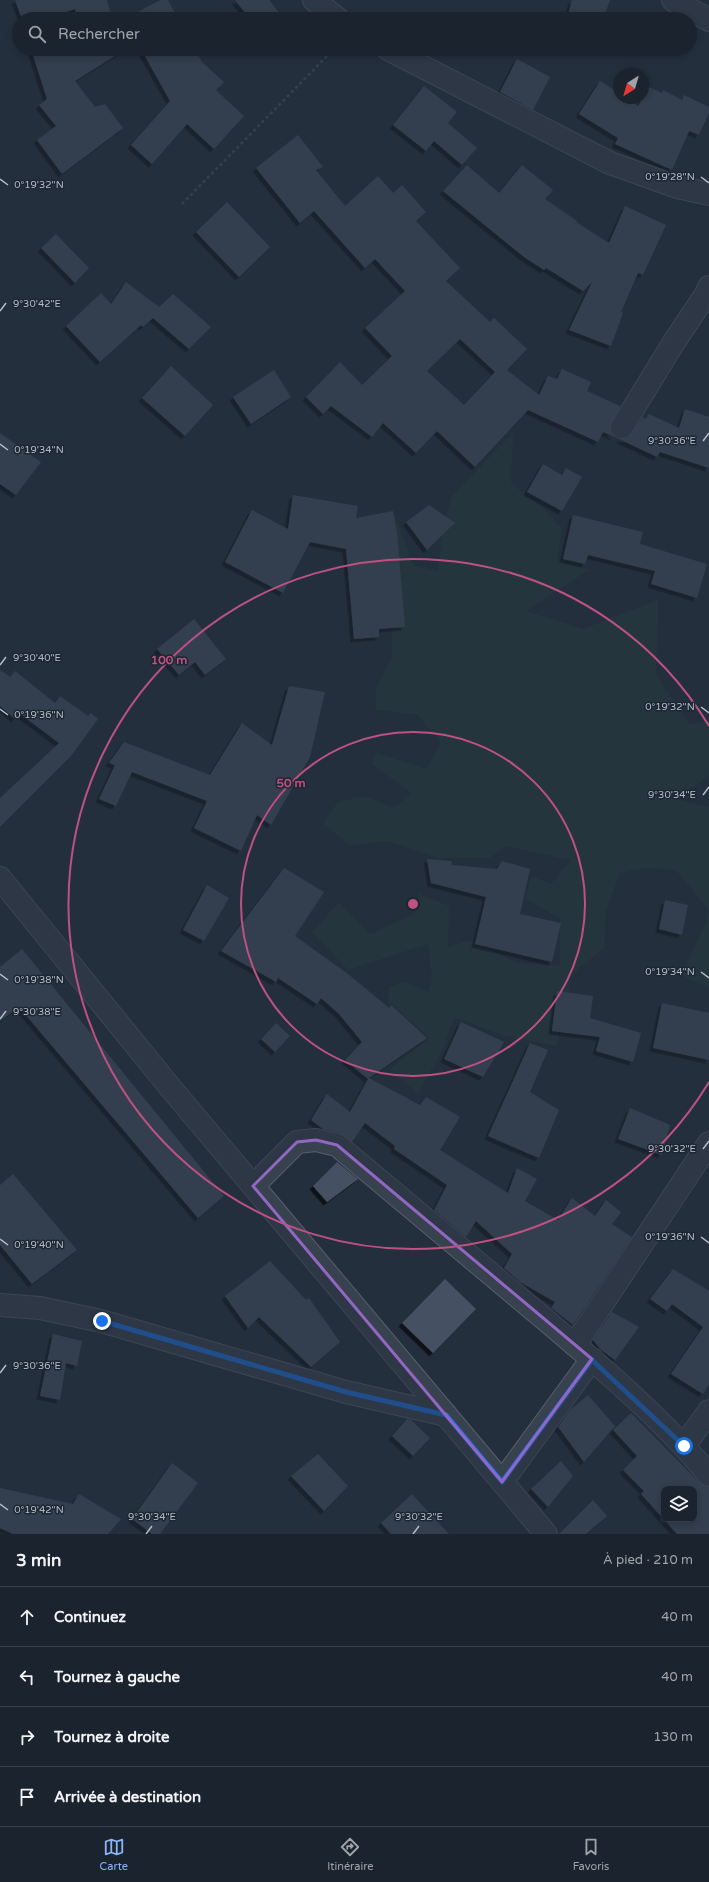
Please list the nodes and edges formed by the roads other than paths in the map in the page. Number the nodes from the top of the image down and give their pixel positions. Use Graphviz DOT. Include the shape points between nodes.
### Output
graph roads {
  1 [pos="314,0"];
  2 [pos="673,0"];
  3 [pos="329,12"];
  4 [pos="695,12"];
  5 [pos="697,13"];
  6 [pos="709,20"];
  7 [pos="402,56"];
  8 [pos="709,194"];
  9 [pos="709,287"];
  10 [pos="622,427"];
  11 [pos="0,878"];
  12 [pos="709,1143"];
  13 [pos="253,1186"];
  14 [pos="0,1305"];
  15 [pos="575,1345"];
  16 [pos="592,1360"];
  17 [pos="709,1411"];
  18 [pos="446,1415"];
  19 [pos="684,1446"];
  20 [pos="709,1475"];
  21 [pos="502,1482"];
  22 [pos="546,1534"];
  1 -- 3 [label="street"];
  2 -- 4 [label="street"];
  5 -- 6 [label="street"];
  7 -- 8 [label="street" via="610,163 677,187"];
  9 -- 10 [label="street"];
  11 -- 13 [label="street"];
  12 -- 15 [label="street"];
  13 -- 15 [label="street" via="297,1142 316,1140 337,1145"];
  13 -- 18 [label="street"];
  14 -- 18 [label="street" via="40,1308 102,1321 346,1392"];
  15 -- 16 [label="street"];
  16 -- 19 [label="street"];
  16 -- 21 [label="street"];
  17 -- 19 [label="street"];
  18 -- 21 [label="street"];
  19 -- 20 [label="street"];
  21 -- 22 [label="street"];
}
